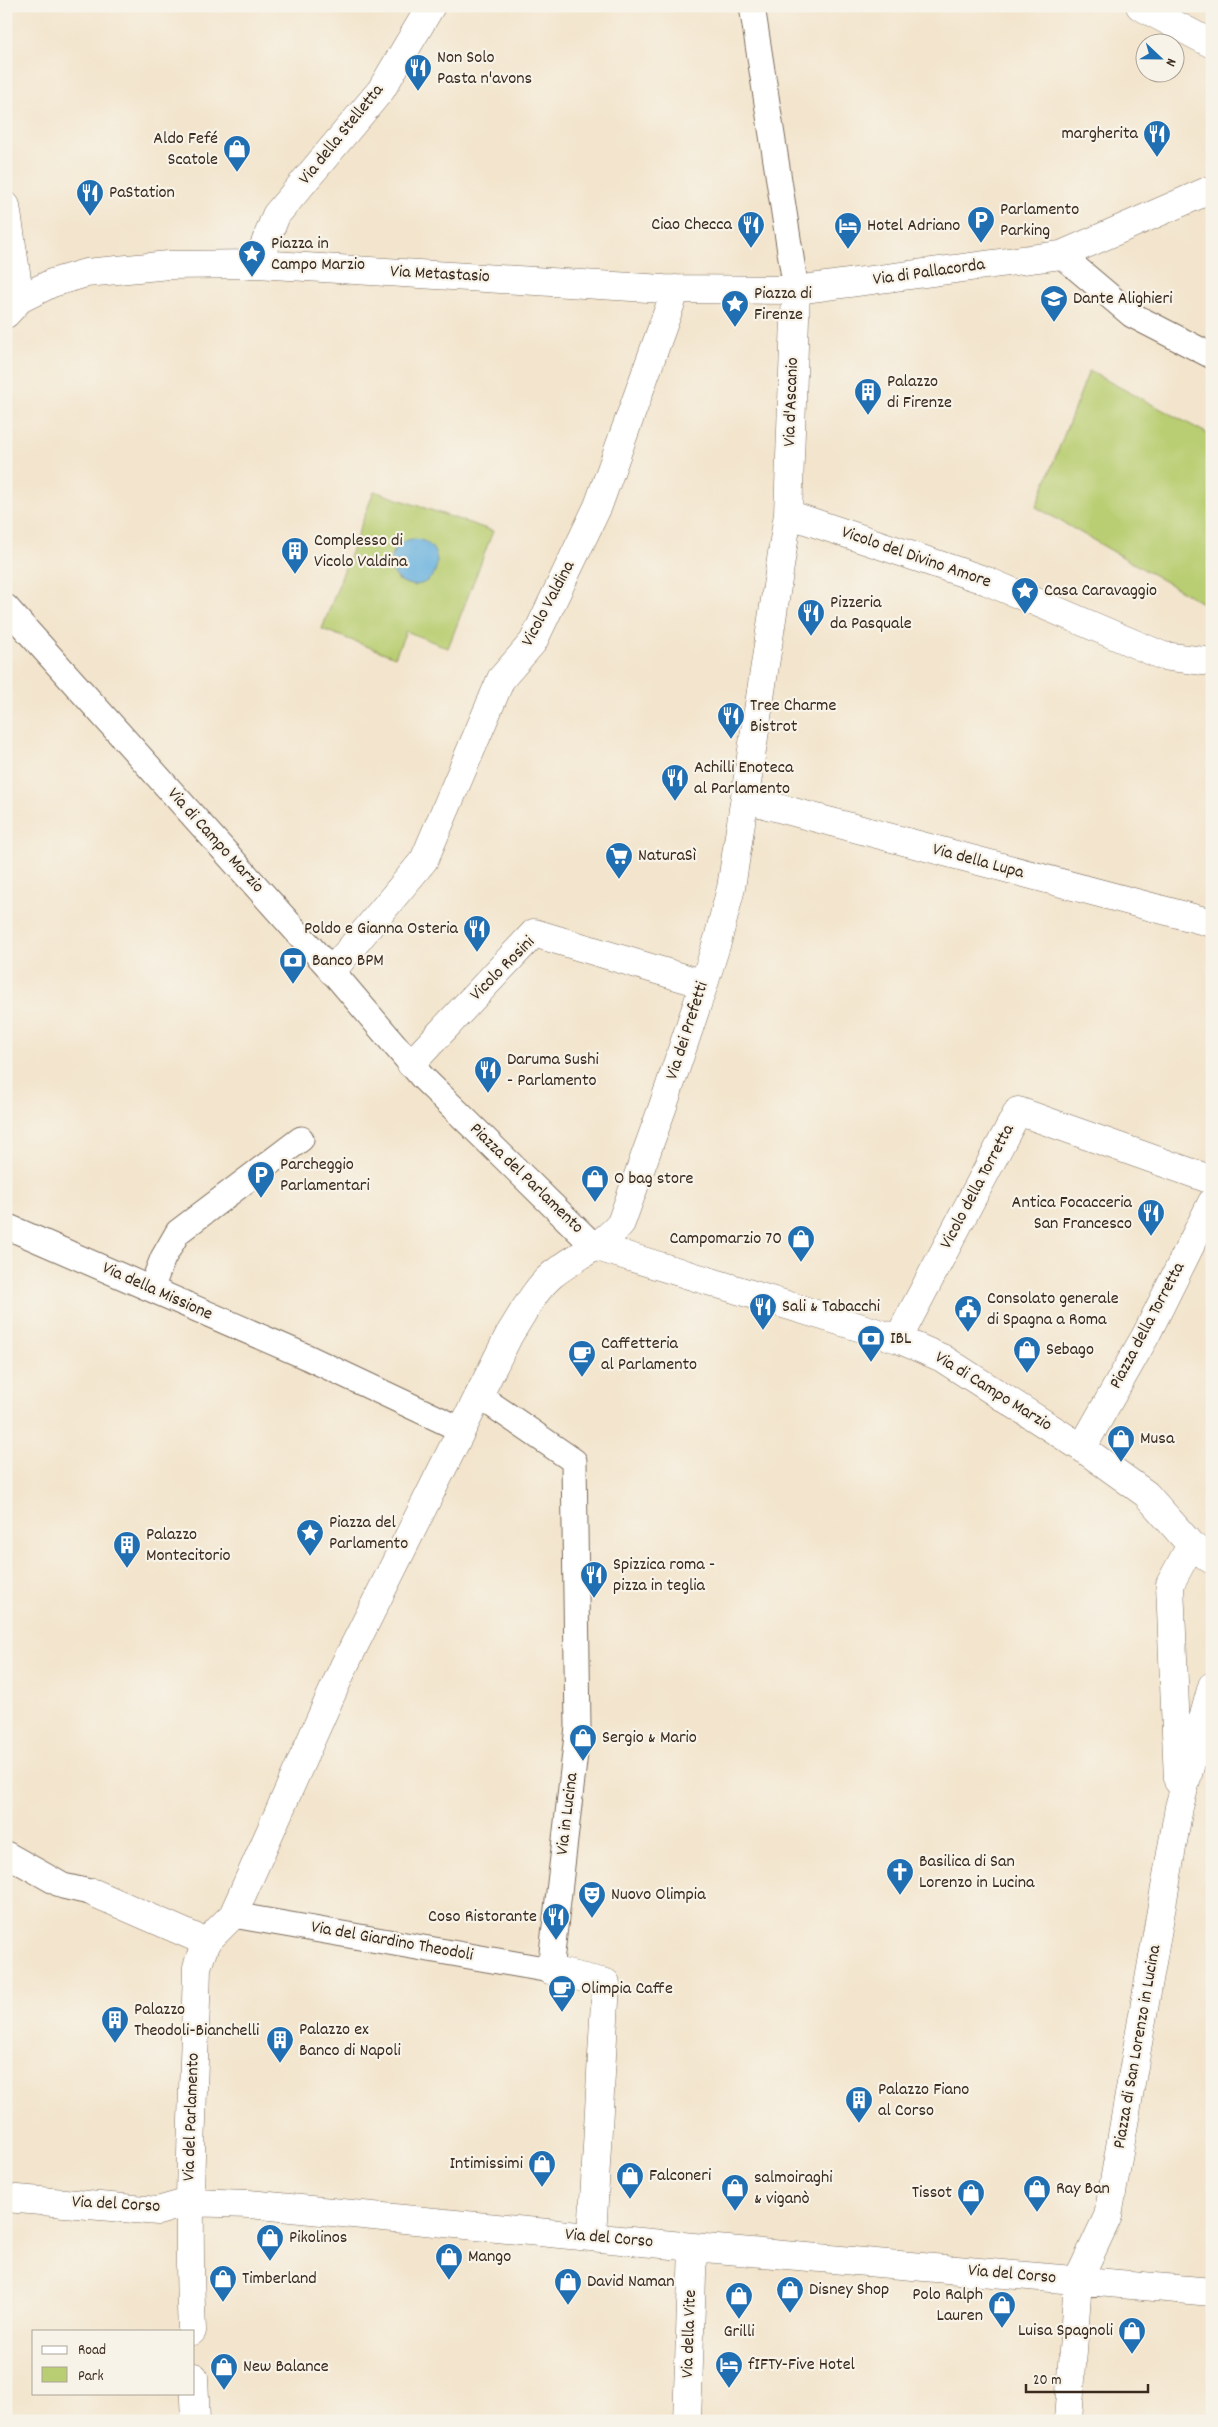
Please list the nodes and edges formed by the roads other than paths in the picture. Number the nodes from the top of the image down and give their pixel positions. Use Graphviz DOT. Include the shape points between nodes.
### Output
graph roads {
  1 [pos="431,6"];
  2 [pos="752,6"];
  3 [pos="1140,6"];
  4 [pos="1212,44"];
  5 [pos="1200,194"];
  6 [pos="6,206"];
  7 [pos="1061,255"];
  8 [pos="257,264"];
  9 [pos="676,289"];
  10 [pos="796,290"];
  11 [pos="13,307"];
  12 [pos="1212,356"];
  13 [pos="788,514"];
  14 [pos="6,607"];
  15 [pos="1212,662"];
  16 [pos="745,799"];
  17 [pos="1212,923"];
  18 [pos="332,971"];
  19 [pos="704,984"];
  20 [pos="417,1071"];
  21 [pos="301,1139"];
  22 [pos="1212,1180"];
  23 [pos="1212,1202"];
  24 [pos="6,1226"];
  25 [pos="594,1246"];
  26 [pos="151,1289"];
  27 [pos="898,1339"];
  28 [pos="478,1395"];
  29 [pos="462,1430"];
  30 [pos="1082,1448"];
  31 [pos="1202,1553"];
  32 [pos="1212,1686"];
  33 [pos="1179,1807"];
  34 [pos="6,1854"];
  35 [pos="94,1893"];
  36 [pos="233,1915"];
  37 [pos="206,1942"];
  38 [pos="550,1970"];
  39 [pos="6,2198"];
  40 [pos="189,2202"];
  41 [pos="592,2237"];
  42 [pos="693,2247"];
  43 [pos="1078,2280"];
  44 [pos="1212,2292"];
  45 [pos="192,2330"];
  46 [pos="195,2394"];
  47 [pos="196,2421"];
  48 [pos="686,2421"];
  49 [pos="1068,2421"];
  1 -- 8 [label="street, Via della Stelletta" via="381,90 276,215"];
  2 -- 10 [label="lane, Via d'Ascanio"];
  3 -- 4 [label="street"];
  5 -- 7 [label="street, Via di Pallacorda"];
  6 -- 11 [label="street"];
  7 -- 10 [label="street, Via di Pallacorda"];
  7 -- 12 [label="lane" via="1132,315"];
  8 -- 9 [label="street, Via Metastasio"];
  8 -- 11 [label="street, Via Metastasio" via="168,265 86,273 52,283"];
  9 -- 10 [label="street"];
  9 -- 18 [label="street, Vicolo Valdina" via="598,506 533,642 501,679 424,860"];
  10 -- 13 [label="street, Via d'Ascanio"];
  13 -- 15 [label="street, Vicolo del Divino Amore" via="987,581 1164,656"];
  13 -- 16 [label="street, Via d'Ascanio"];
  14 -- 18 [label="lane, Via di Campo Marzio"];
  16 -- 17 [label="street, Via della Lupa"];
  16 -- 19 [label="street, Via dei Prefetti" via="731,888"];
  18 -- 20 [label="lane, Via di Campo Marzio"];
  19 -- 20 [label="street, Vicolo Rosini" via="534,933"];
  19 -- 25 [label="street, Via dei Prefetti" via="621,1223 612,1234"];
  20 -- 25 [label="lane, Piazza del Parlamento"];
  21 -- 26 [label="lane" via="178,1232"];
  22 -- 27 [label="street, Vicolo della Torretta" via="1018,1111"];
  23 -- 30 [label="street, Piazza della Torretta" via="1146,1335"];
  24 -- 26 [label="lane, Via della Missione"];
  25 -- 27 [label="street, Via di Campo Marzio"];
  25 -- 28 [label="street, Piazza del Parlamento" via="550,1276 538,1290 509,1335"];
  26 -- 29 [label="lane, Via della Missione" via="308,1357"];
  27 -- 30 [label="street, Via di Campo Marzio" via="942,1358"];
  28 -- 29 [label="street, Piazza del Parlamento"];
  28 -- 38 [label="lane, Via in Lucina" via="574,1461 578,1727"];
  29 -- 36 [label="street, Piazza del Parlamento" via="344,1666"];
  30 -- 31 [label="street, Via di Campo Marzio" via="1146,1494"];
  31 -- 33 [label="street, Piazza di San Lorenzo in Lucina" via="1170,1584"];
  32 -- 33 [label="street, Piazza di San Lorenzo in Lucina"];
  33 -- 43 [label="street, Piazza di San Lorenzo in Lucina" via="1108,2216"];
  34 -- 35 [label="lane" via="63,1886"];
  35 -- 37 [label="street"];
  36 -- 37 [label="street, Piazza del Parlamento"];
  36 -- 38 [label="lane, Via del Giardino Theodoli"];
  37 -- 40 [label="street, Via del Parlamento" via="197,1967"];
  38 -- 41 [label="street" via="606,1983"];
  39 -- 40 [label="street, Via del Corso" via="158,2211"];
  40 -- 41 [label="street, Via del Corso" via="249,2204"];
  40 -- 45 [label="street, Via del Parlamento"];
  41 -- 42 [label="street, Via del Corso"];
  42 -- 43 [label="street, Via del Corso"];
  42 -- 48 [label="street, Via della Vite"];
  43 -- 44 [label="street, Via del Corso"];
  43 -- 49 [label="street"];
  46 -- 47 [label="street"];
}
